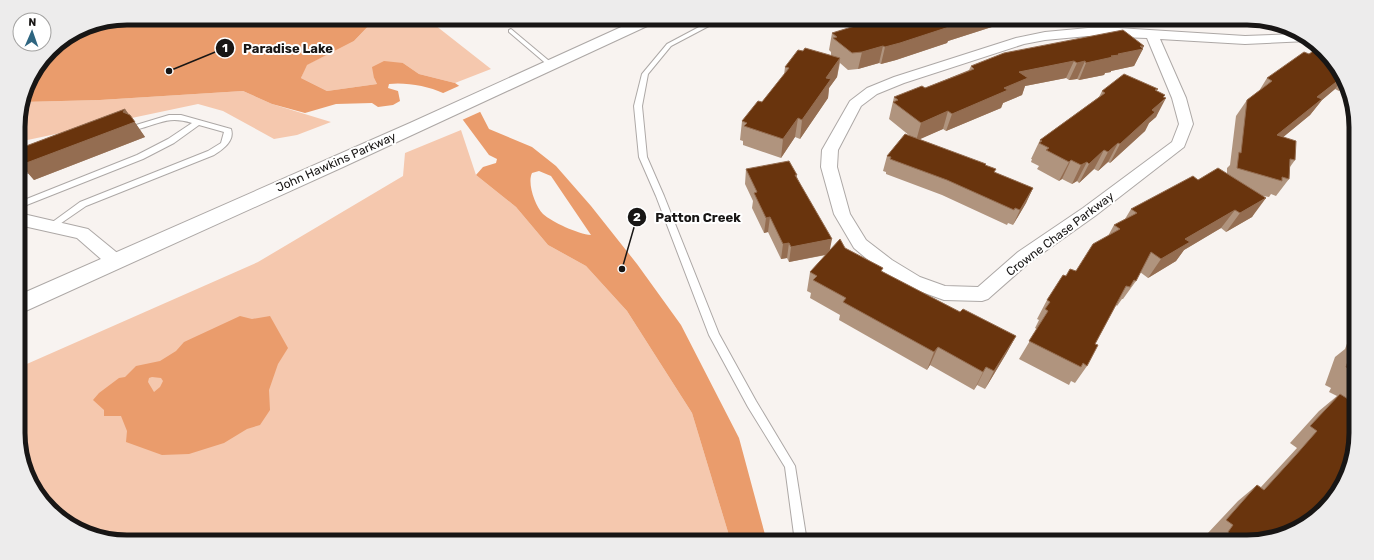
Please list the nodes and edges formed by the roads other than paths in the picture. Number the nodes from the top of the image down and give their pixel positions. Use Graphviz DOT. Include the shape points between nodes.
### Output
graph roads {
  1 [pos="638,25"];
  2 [pos="708,25"];
  3 [pos="511,31"];
  4 [pos="1152,35"];
  5 [pos="1297,38"];
  6 [pos="552,66"];
  7 [pos="198,122"];
  8 [pos="138,127"];
  9 [pos="29,169"];
  10 [pos="25,171"];
  11 [pos="25,205"];
  12 [pos="25,211"];
  13 [pos="52,226"];
  14 [pos="115,261"];
  15 [pos="25,303"];
  16 [pos="800,535"];
  1 -- 6 [label="main road, John Hawkins Parkway"];
  2 -- 16 [label="lane" via="669,45 645,74 638,106 643,157 714,335 790,466"];
  3 -- 6 [label="lane"];
  4 -- 4 [label="street, Crowne Chase Parkway" via="1088,32 1046,36 1022,41 872,91 855,104 830,150 829,167 842,214 860,244 886,265 914,282 944,293 982,294 1024,257 1179,144 1186,124 1179,98"];
  4 -- 5 [label="street, Crowne Chase Parkway" via="1245,40"];
  6 -- 14 [label="main road, John Hawkins Parkway"];
  7 -- 8 [label="lane" via="181,117 169,117"];
  7 -- 11 [label="lane" via="171,141 140,157"];
  7 -- 13 [label="lane" via="228,131 228,138 222,146 211,153 83,204"];
  9 -- 10 [label="lane"];
  12 -- 13 [label="street"];
  13 -- 14 [label="street" via="82,233"];
  14 -- 15 [label="main road, John Hawkins Parkway"];
}
